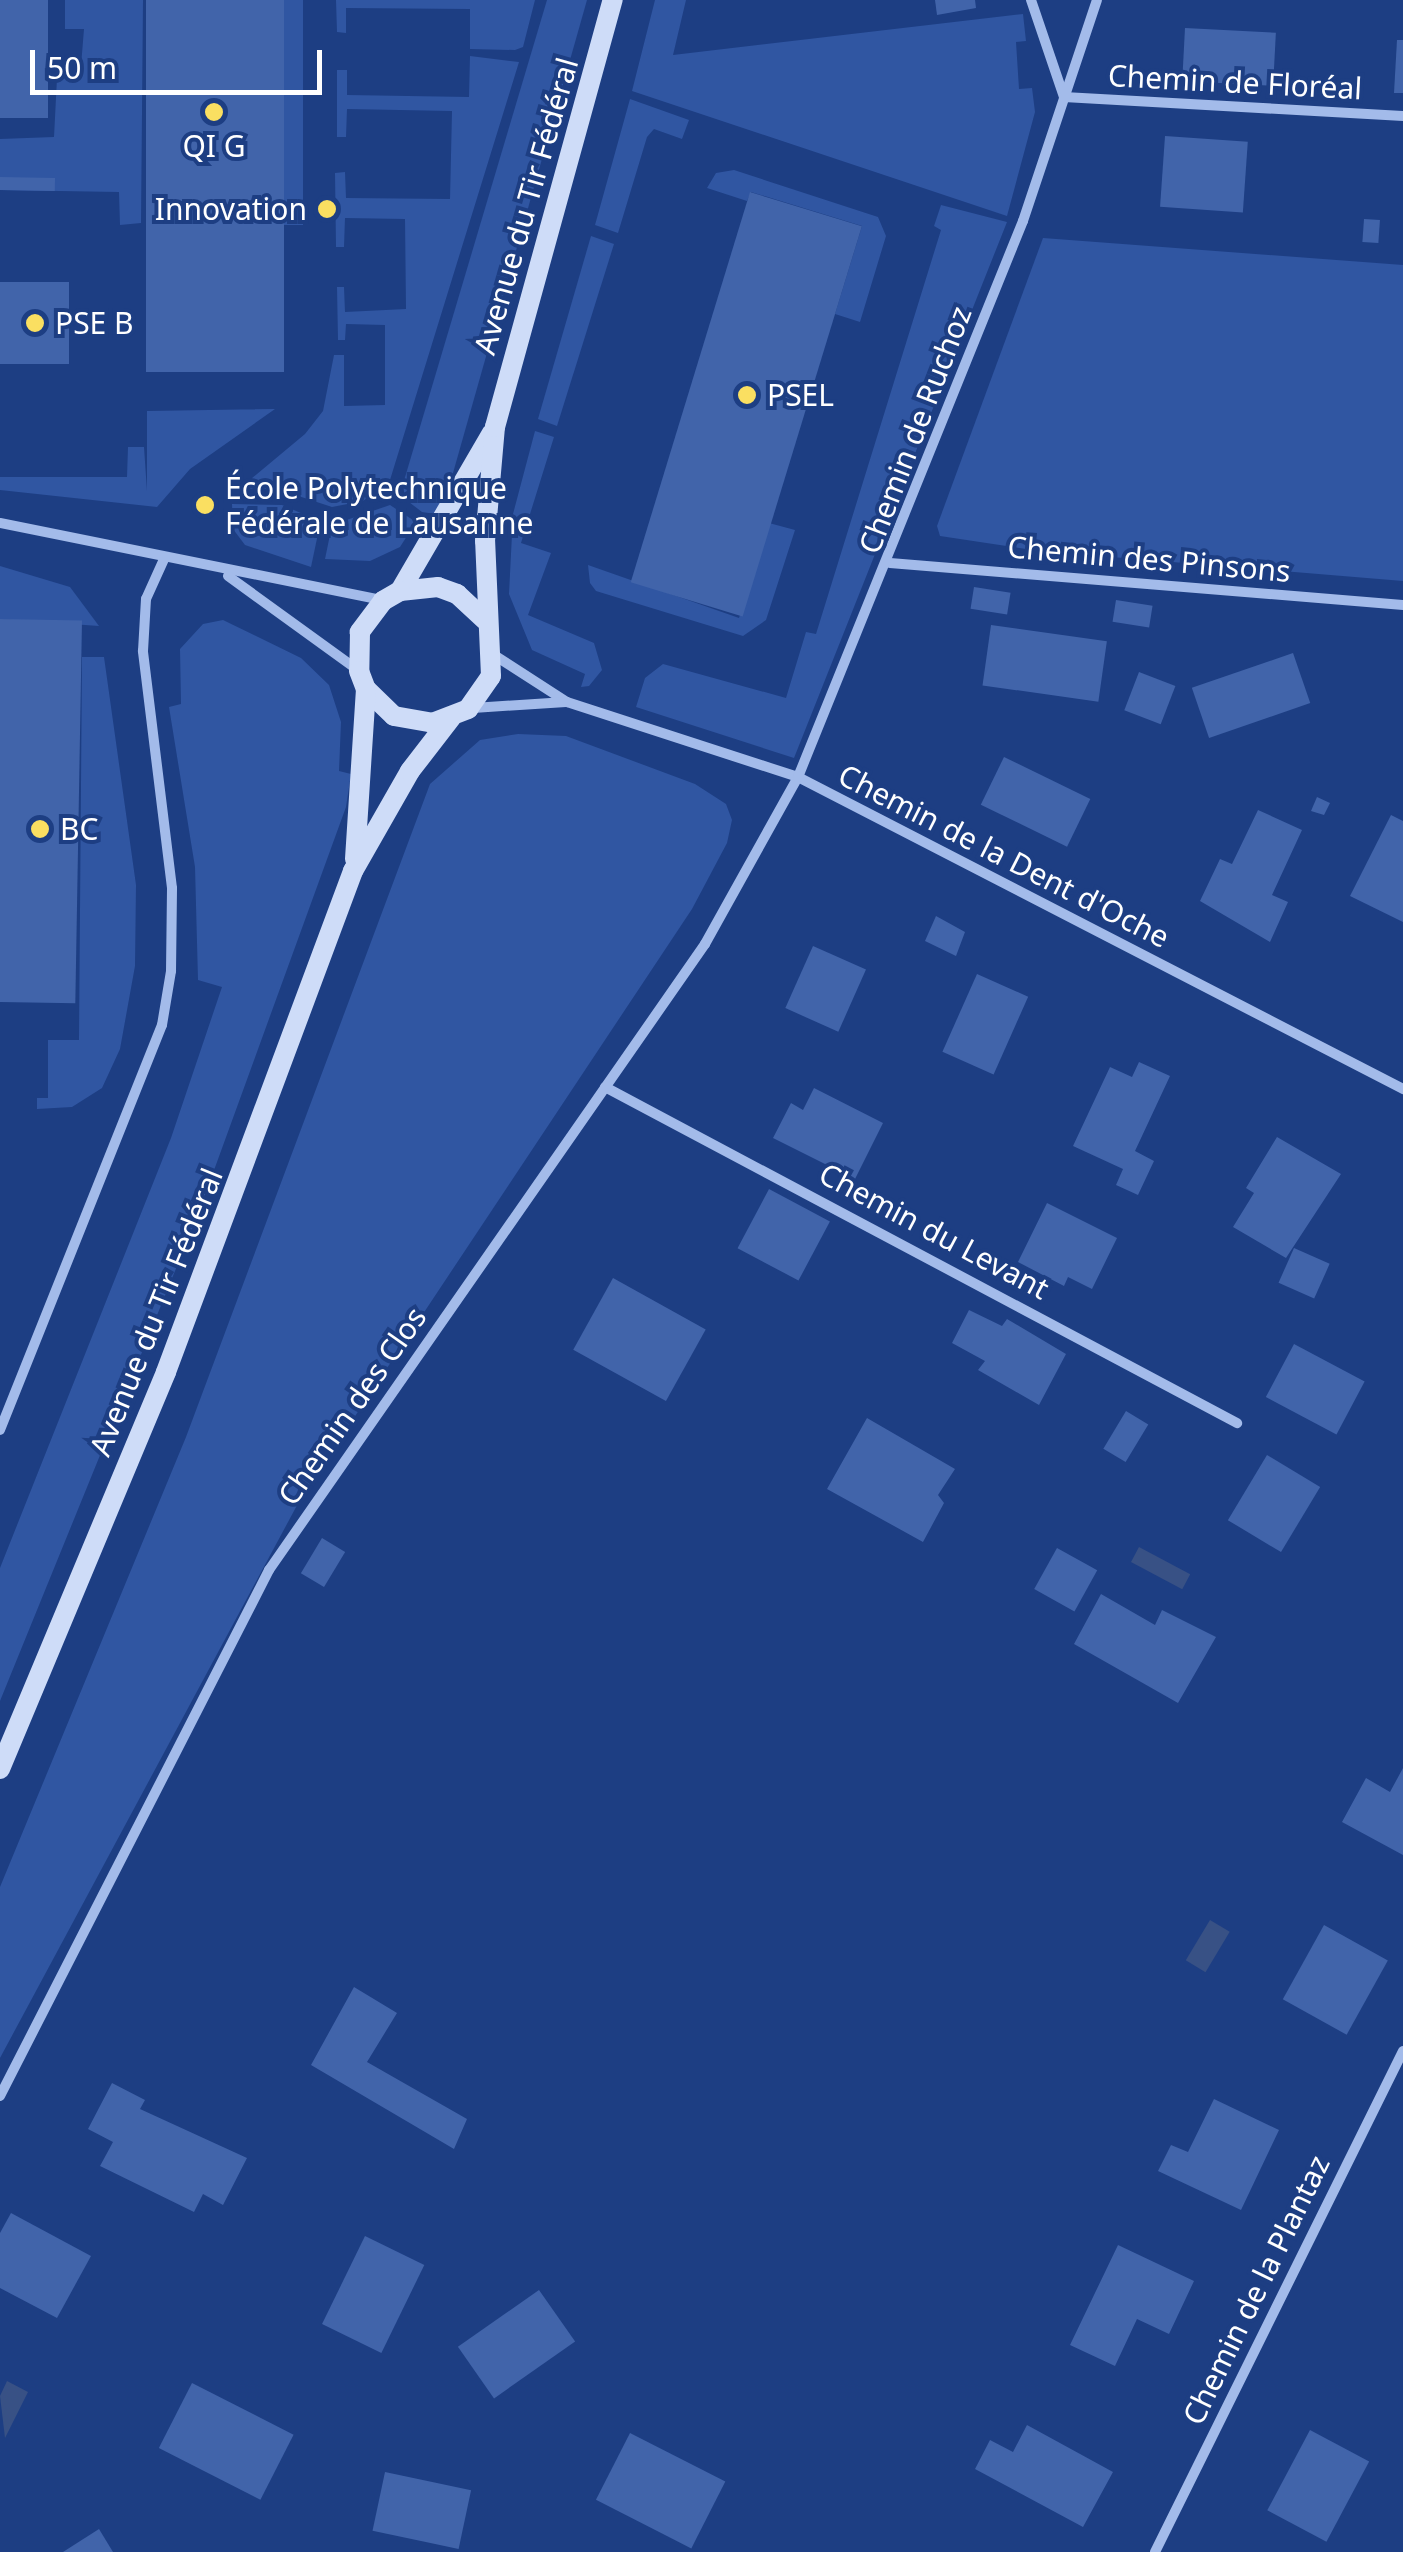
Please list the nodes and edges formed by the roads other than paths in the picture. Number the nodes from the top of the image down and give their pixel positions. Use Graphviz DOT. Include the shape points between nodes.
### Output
graph roads {
  1 [pos="613,0"];
  2 [pos="1031,0"];
  3 [pos="1098,0"];
  4 [pos="1064,97"];
  5 [pos="1403,116"];
  6 [pos="495,427"];
  7 [pos="0,523"];
  8 [pos="165,557"];
  9 [pos="890,562"];
  10 [pos="223,572"];
  11 [pos="391,596"];
  12 [pos="1403,605"];
  13 [pos="485,620"];
  14 [pos="494,656"];
  15 [pos="362,680"];
  16 [pos="567,702"];
  17 [pos="460,713"];
  18 [pos="798,777"];
  19 [pos="354,871"];
  20 [pos="606,1087"];
  21 [pos="1403,1089"];
  22 [pos="1237,1423"];
  23 [pos="0,1430"];
  24 [pos="0,1770"];
  25 [pos="1403,2051"];
  26 [pos="0,2096"];
  27 [pos="1155,2552"];
  1 -- 6 [label="main road, Avenue du Tir Fédéral"];
  2 -- 4 [label="street"];
  3 -- 4 [label="street, Chemin de Ruchoz"];
  4 -- 5 [label="street, Chemin de Floréal"];
  4 -- 9 [label="street, Chemin de Ruchoz"];
  6 -- 11 [label="main road, Avenue du Tir Fédéral"];
  6 -- 13 [label="main road, Avenue du Tir Fédéral"];
  7 -- 8 [label="street"];
  8 -- 10 [label="street"];
  8 -- 23 [label="street" via="146,598 143,651 172,888 171,971 162,1025"];
  9 -- 12 [label="street, Chemin des Pinsons"];
  9 -- 18 [label="street, Chemin de Ruchoz"];
  10 -- 11 [label="street"];
  10 -- 15 [label="street"];
  11 -- 13 [label="main road" via="438,587 457,594"];
  11 -- 15 [label="main road" via="360,632"];
  13 -- 14 [label="main road"];
  14 -- 16 [label="street, Chemin de la Dent d'Oche"];
  14 -- 17 [label="main road" via="487,685"];
  15 -- 17 [label="main road" via="394,716 432,723"];
  15 -- 19 [label="main road, Avenue du Tir Fédéral"];
  16 -- 17 [label="street, Chemin de la Dent d'Oche"];
  16 -- 18 [label="street, Chemin de la Dent d'Oche"];
  17 -- 19 [label="main road, Avenue du Tir Fédéral" via="410,771"];
  18 -- 20 [label="street, Chemin des Clos" via="705,944"];
  18 -- 21 [label="street, Chemin de la Dent d'Oche"];
  19 -- 24 [label="main road, Avenue du Tir Fédéral" via="166,1372"];
  20 -- 22 [label="street, Chemin du Levant"];
  20 -- 26 [label="street, Chemin des Clos" via="269,1570"];
  25 -- 27 [label="street, Chemin de la Plantaz"];
}
